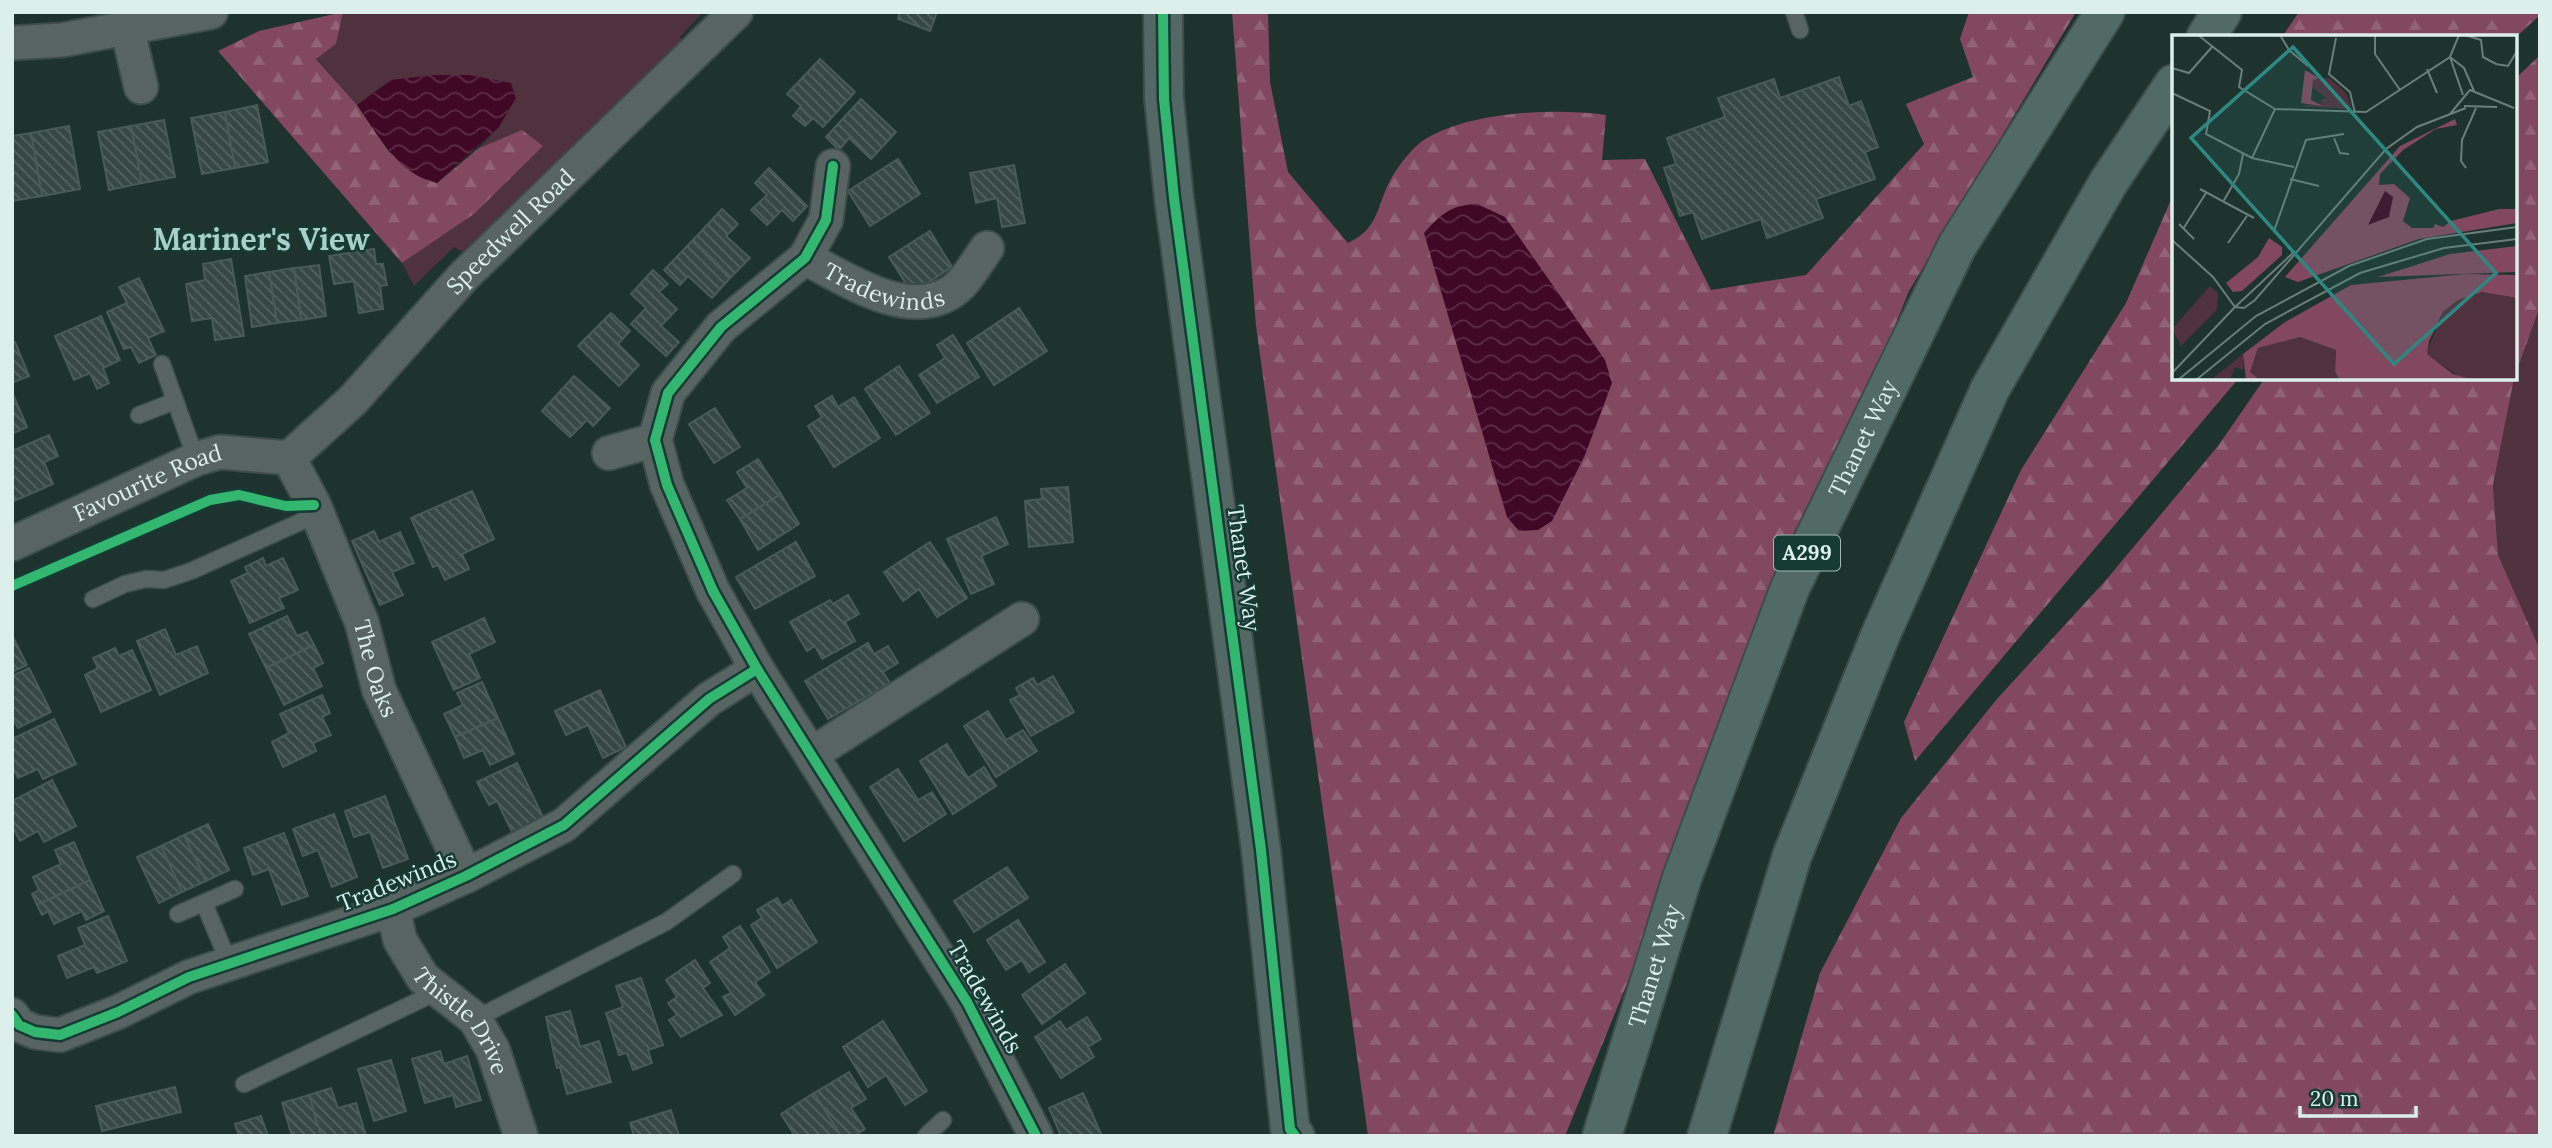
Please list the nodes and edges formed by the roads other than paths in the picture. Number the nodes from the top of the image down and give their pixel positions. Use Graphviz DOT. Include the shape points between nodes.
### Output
graph roads {
  1 [pos="211,12"];
  2 [pos="736,12"];
  3 [pos="1163,12"];
  4 [pos="1794,12"];
  5 [pos="2105,12"];
  6 [pos="2222,12"];
  7 [pos="127,27"];
  8 [pos="1800,30"];
  9 [pos="2207,35"];
  10 [pos="12,43"];
  11 [pos="2172,87"];
  12 [pos="141,88"];
  13 [pos="833,166"];
  14 [pos="987,248"];
  15 [pos="805,258"];
  16 [pos="162,364"];
  17 [pos="175,401"];
  18 [pos="139,415"];
  19 [pos="655,440"];
  20 [pos="609,453"];
  21 [pos="289,458"];
  22 [pos="196,459"];
  23 [pos="318,514"];
  24 [pos="12,544"];
  25 [pos="93,599"];
  26 [pos="1022,619"];
  27 [pos="757,669"];
  28 [pos="811,754"];
  29 [pos="733,874"];
  30 [pos="467,876"];
  31 [pos="1682,878"];
  32 [pos="235,889"];
  33 [pos="204,903"];
  34 [pos="393,909"];
  35 [pos="178,914"];
  36 [pos="229,963"];
  37 [pos="439,991"];
  38 [pos="12,1015"];
  39 [pos="475,1020"];
  40 [pos="244,1084"];
  41 [pos="943,1120"];
  42 [pos="1290,1133"];
  43 [pos="521,1136"];
  44 [pos="926,1136"];
  45 [pos="1036,1136"];
  46 [pos="1586,1136"];
  47 [pos="1602,1136"];
  48 [pos="1707,1136"];
  1 -- 7 [label="street"];
  2 -- 21 [label="street, Speedwell Road" via="463,277 353,400"];
  3 -- 42 [label="main road, Thanet Way" via="1164,99 1174,198 1261,850"];
  4 -- 8 [label="lane"];
  5 -- 31 [label="highway, Thanet Way / A299" via="1956,246 1790,587"];
  6 -- 9 [label="highway"];
  7 -- 10 [label="street" via="62,40"];
  7 -- 12 [label="street"];
  11 -- 48 [label="highway" via="2108,183 1990,389 1902,587 1792,856"];
  13 -- 15 [label="street, Tradewinds" via="826,220"];
  14 -- 15 [label="street, Tradewinds" via="949,294 927,302 898,300"];
  15 -- 19 [label="street, Tradewinds" via="722,327 668,393"];
  16 -- 17 [label="lane"];
  17 -- 18 [label="lane"];
  17 -- 22 [label="lane"];
  19 -- 20 [label="street"];
  19 -- 27 [label="street, Tradewinds" via="667,485 713,591"];
  21 -- 22 [label="street, Favourite Road" via="220,452"];
  21 -- 23 [label="street, The Oaks"];
  22 -- 24 [label="street, Favourite Road"];
  23 -- 25 [label="lane" via="191,571 164,580 125,584"];
  23 -- 30 [label="street, The Oaks" via="362,624 379,690"];
  26 -- 28 [label="street"];
  27 -- 28 [label="street, Tradewinds"];
  27 -- 30 [label="street, Tradewinds" via="709,699 564,825"];
  28 -- 45 [label="street, Tradewinds" via="967,1002"];
  29 -- 39 [label="lane" via="666,922"];
  30 -- 34 [label="street, Tradewinds"];
  31 -- 46 [label="lane"];
  31 -- 47 [label="highway, Thanet Way / A299"];
  32 -- 33 [label="lane"];
  33 -- 35 [label="lane"];
  33 -- 36 [label="lane"];
  34 -- 36 [label="street, Tradewinds"];
  34 -- 37 [label="street, Thistle Drive" via="400,940 423,978"];
  36 -- 38 [label="street, Tradewinds" via="60,1035 35,1032 19,1025"];
  37 -- 39 [label="street, Thistle Drive"];
  37 -- 40 [label="lane"];
  39 -- 43 [label="street, Thistle Drive" via="493,1050"];
  41 -- 44 [label="lane"];
}
